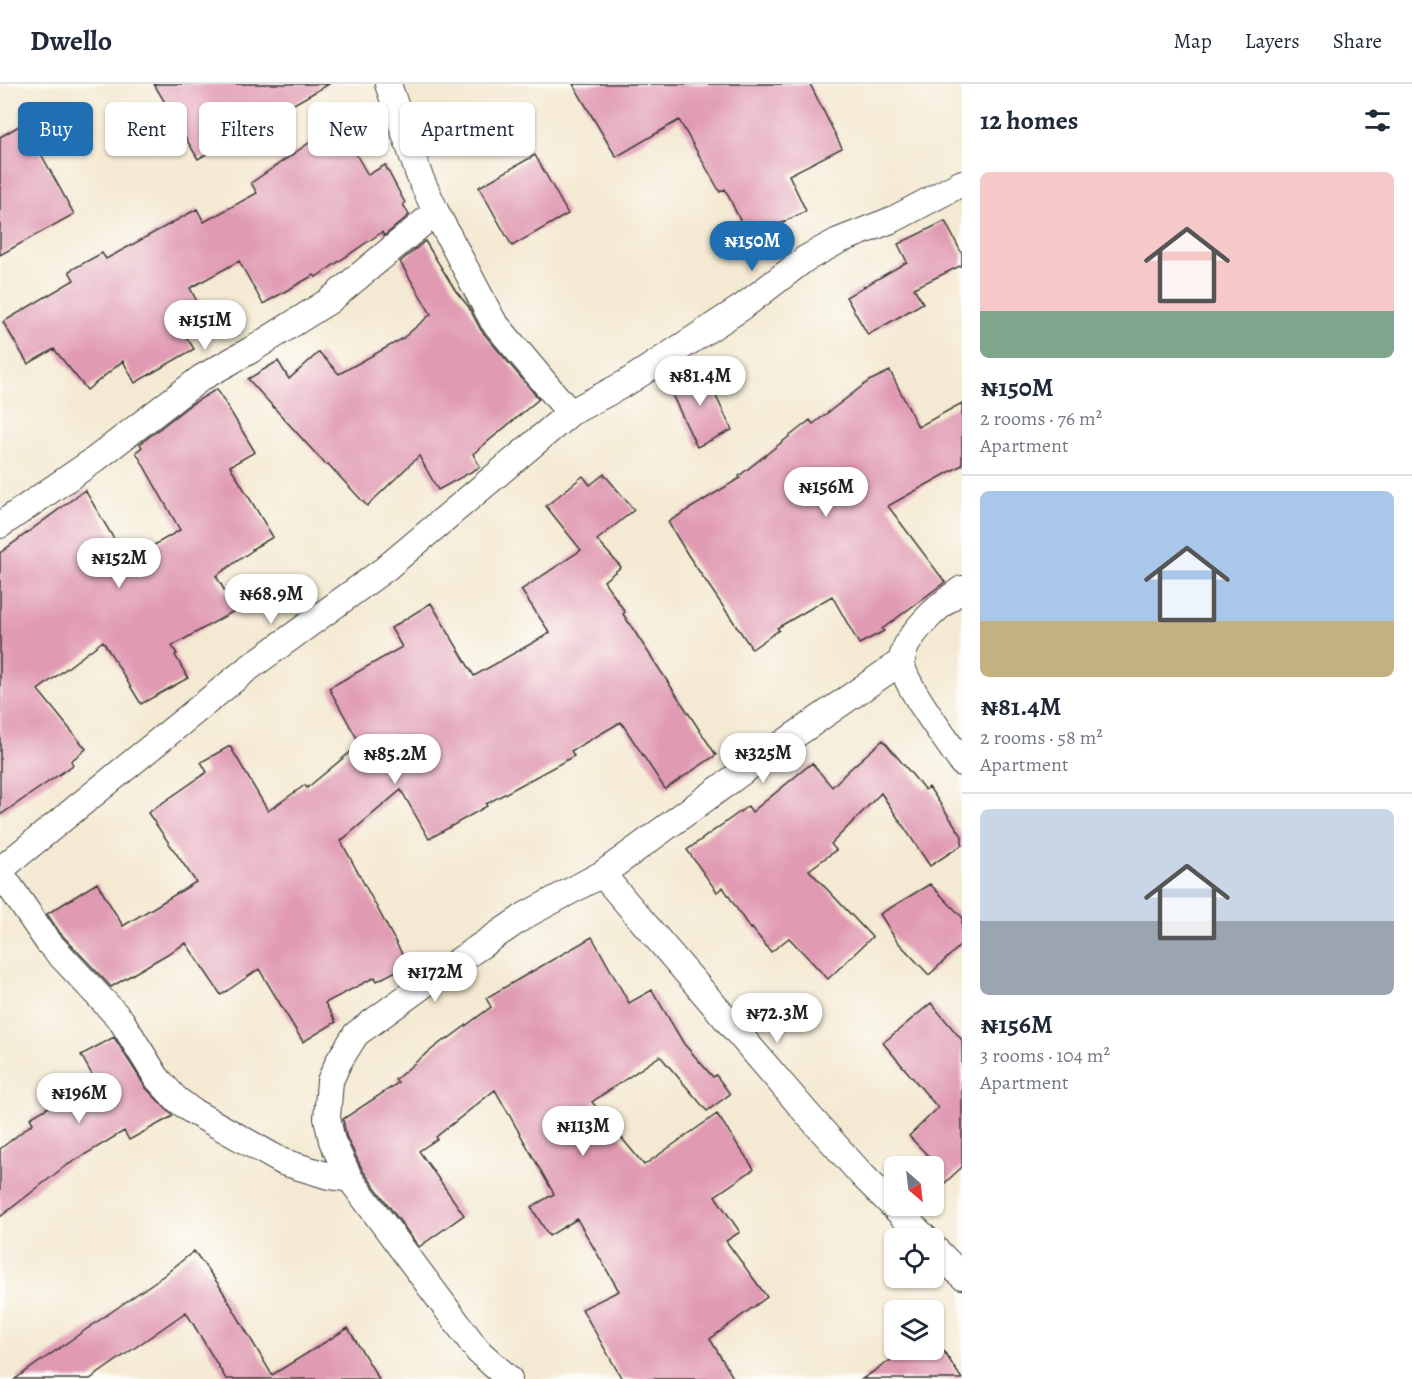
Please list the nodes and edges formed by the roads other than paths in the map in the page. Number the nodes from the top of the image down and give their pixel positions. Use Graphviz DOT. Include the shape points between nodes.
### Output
graph roads {
  1 [pos="388,84"];
  2 [pos="962,183"];
  3 [pos="436,212"];
  4 [pos="570,413"];
  5 [pos="0,525"];
  6 [pos="962,589"];
  7 [pos="902,662"];
  8 [pos="962,763"];
  9 [pos="0,871"];
  10 [pos="602,874"];
  11 [pos="350,1179"];
  12 [pos="915,1228"];
  13 [pos="944,1257"];
  14 [pos="962,1276"];
  15 [pos="509,1379"];
  1 -- 3 [label="street" via="419,176"];
  2 -- 4 [label="street" via="805,260 741,308 626,383"];
  3 -- 4 [label="street" via="493,321"];
  3 -- 5 [label="street" via="329,301 201,378 93,461"];
  4 -- 9 [label="street" via="386,569 246,670"];
  6 -- 7 [label="street" via="914,633"];
  7 -- 8 [label="street" via="914,691"];
  7 -- 10 [label="street"];
  9 -- 11 [label="street" via="48,942 121,1020 157,1078 175,1098 283,1162"];
  10 -- 11 [label="street" via="526,915 356,1034 339,1061 327,1098 332,1141"];
  10 -- 12 [label="street" via="810,1117"];
  11 -- 15 [label="street" via="478,1351"];
  13 -- 14 [label="street"];
}
